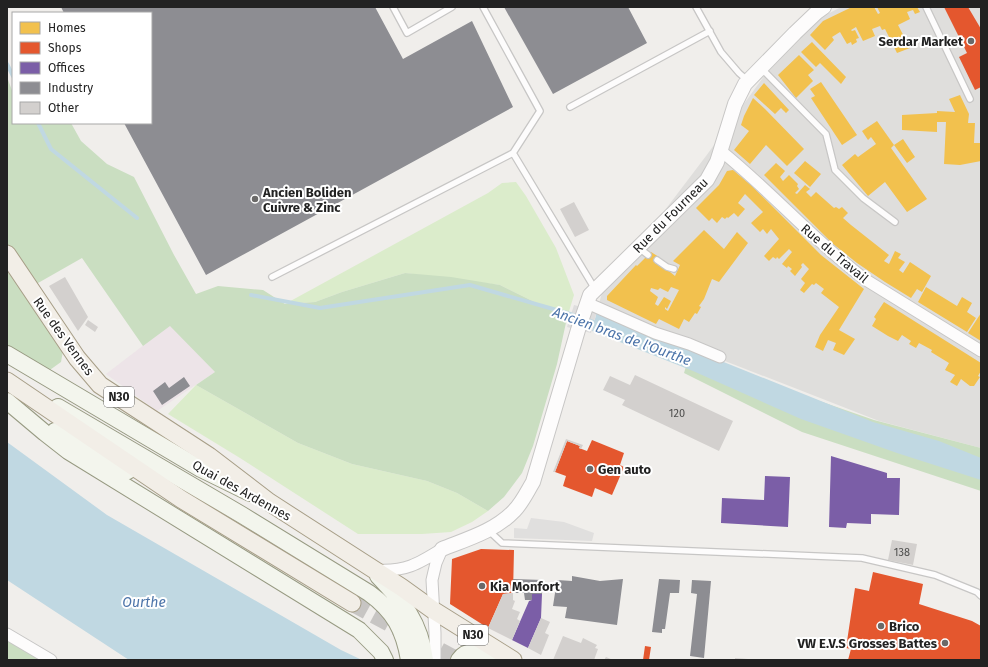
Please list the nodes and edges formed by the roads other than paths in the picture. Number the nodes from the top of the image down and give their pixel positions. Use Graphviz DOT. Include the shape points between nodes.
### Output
graph roads {
  1 [pos="393,7"];
  2 [pos="452,7"];
  3 [pos="483,7"];
  4 [pos="696,7"];
  5 [pos="824,7"];
  6 [pos="926,7"];
  7 [pos="710,32"];
  8 [pos="760,68"];
  9 [pos="748,80"];
  10 [pos="970,99"];
  11 [pos="570,107"];
  12 [pos="721,151"];
  13 [pos="514,153"];
  14 [pos="895,222"];
  15 [pos="7,254"];
  16 [pos="657,260"];
  17 [pos="674,268"];
  18 [pos="272,277"];
  19 [pos="596,289"];
  20 [pos="586,305"];
  21 [pos="981,351"];
  22 [pos="7,354"];
  23 [pos="720,357"];
  24 [pos="7,375"];
  25 [pos="7,381"];
  26 [pos="7,401"];
  27 [pos="24,414"];
  28 [pos="181,499"];
  29 [pos="269,502"];
  30 [pos="488,530"];
  31 [pos="442,549"];
  32 [pos="372,569"];
  33 [pos="981,596"];
  34 [pos="352,603"];
  35 [pos="433,610"];
  36 [pos="7,634"];
  37 [pos="51,660"];
  38 [pos="385,660"];
  39 [pos="409,660"];
  40 [pos="425,660"];
  41 [pos="435,660"];
  42 [pos="459,660"];
  43 [pos="501,660"];
  44 [pos="513,660"];
  1 -- 2 [label="lane" via="407,33"];
  3 -- 13 [label="lane" via="540,111"];
  4 -- 7 [label="lane"];
  5 -- 8 [label="street, Rue du Fourneau"];
  6 -- 10 [label="lane"];
  7 -- 9 [label="lane" via="721,52"];
  7 -- 11 [label="lane"];
  8 -- 9 [label="street, Rue du Fourneau"];
  8 -- 14 [label="lane" via="826,134 835,170 863,198"];
  9 -- 12 [label="street, Rue du Fourneau" via="735,104"];
  12 -- 19 [label="street, Rue du Fourneau" via="706,180 644,251"];
  12 -- 21 [label="street, Rue du Travail" via="745,170 850,268"];
  13 -- 18 [label="lane"];
  13 -- 19 [label="lane"];
  15 -- 29 [label="main road, Rue des Vennes / N30" via="77,358 100,385 209,456"];
  16 -- 17 [label="lane" via="667,267"];
  19 -- 20 [label="street, Rue du Fourneau"];
  20 -- 23 [label="street"];
  20 -- 30 [label="street, Rue du Fourneau" via="533,482 515,511"];
  22 -- 29 [label="main road, Quai des Ardennes" via="201,469"];
  24 -- 39 [label="main road" via="370,593 383,603 400,628"];
  25 -- 28 [label="main road"];
  26 -- 27 [label="main road"];
  27 -- 28 [label="main road"];
  27 -- 38 [label="main road" via="68,451 359,630 381,652"];
  28 -- 34 [label="main road"];
  29 -- 32 [label="main road, Quai des Ardennes"];
  30 -- 31 [label="street, Rue du Fourneau"];
  30 -- 33 [label="lane" via="502,543 862,558 935,575"];
  31 -- 32 [label="street, Rue du Fourneau" via="406,569"];
  31 -- 35 [label="street" via="432,580"];
  32 -- 35 [label="main road, Quai des Ardennes / N30"];
  32 -- 40 [label="main road" via="400,599 416,624"];
  35 -- 41 [label="street"];
  35 -- 44 [label="main road, Quai des Ardennes / N30"];
  36 -- 37 [label="street"];
  42 -- 43 [label="main road" via="471,651"];
}
